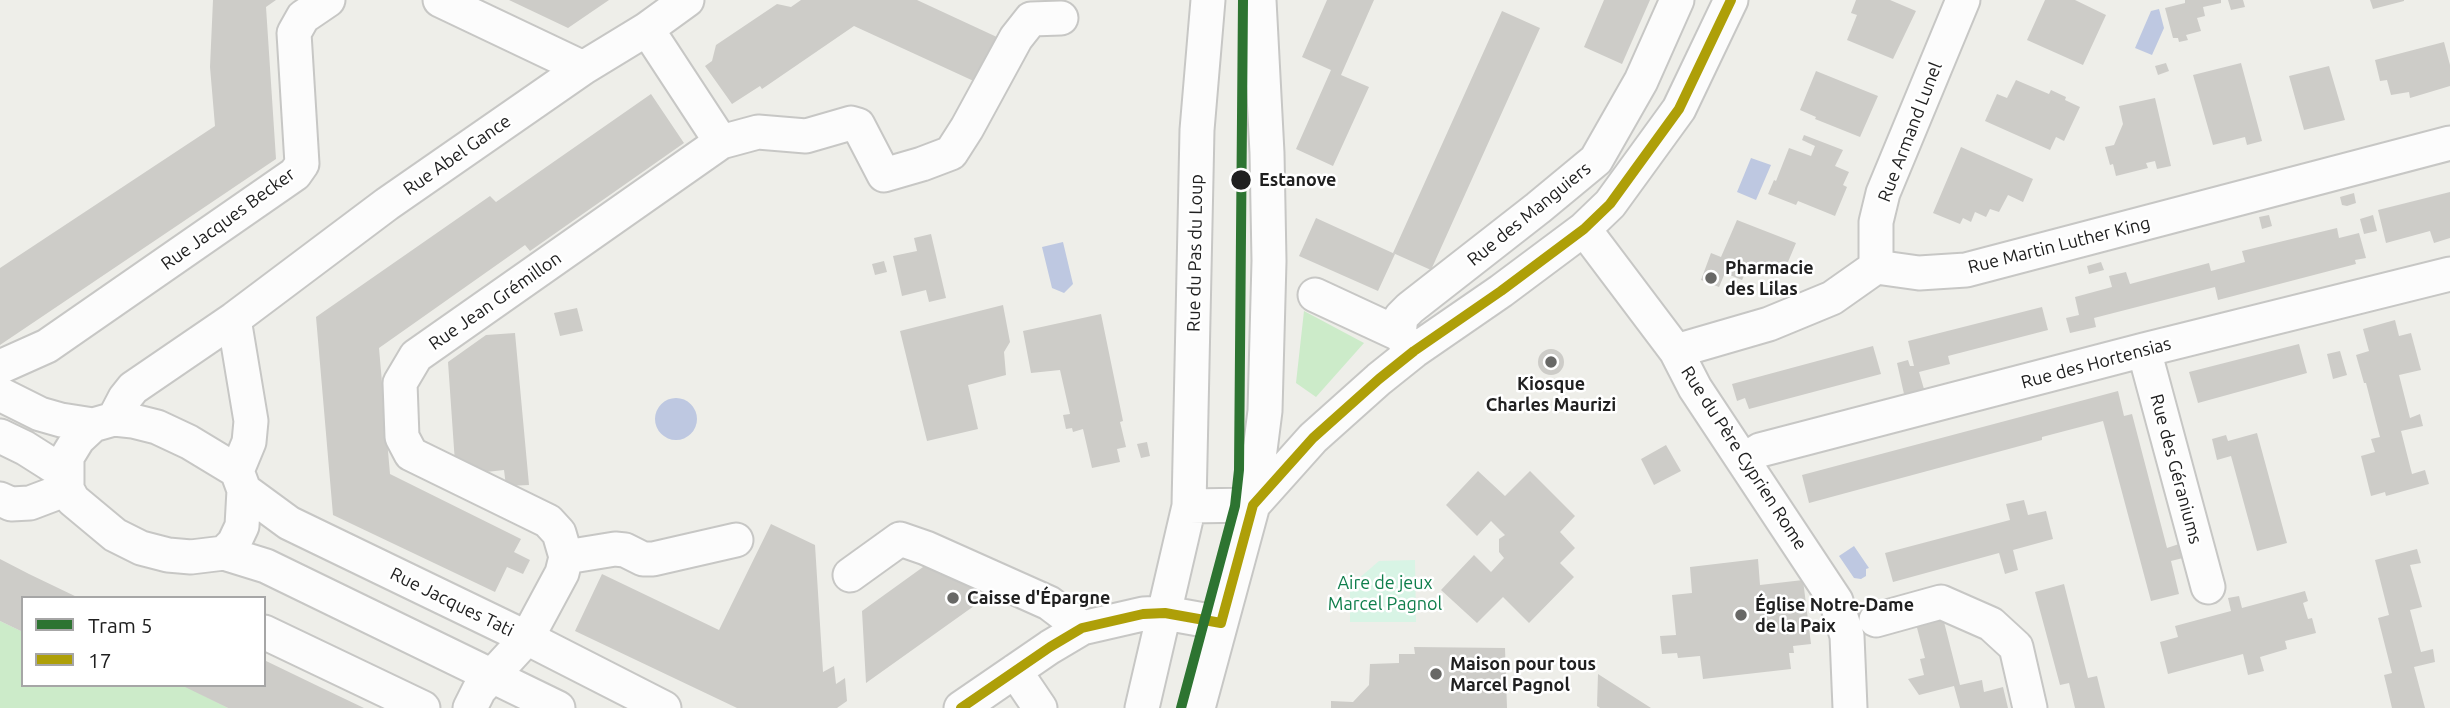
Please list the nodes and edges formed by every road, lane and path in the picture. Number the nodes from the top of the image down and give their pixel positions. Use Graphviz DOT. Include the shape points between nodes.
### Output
graph roads {
  1 [pos="328,0"];
  2 [pos="440,0"];
  3 [pos="687,0"];
  4 [pos="1208,0"];
  5 [pos="1259,0"];
  6 [pos="1677,0"];
  7 [pos="1731,0"];
  8 [pos="1963,0"];
  9 [pos="1061,18"];
  10 [pos="647,29"];
  11 [pos="583,68"];
  12 [pos="721,142"];
  13 [pos="2450,143"];
  14 [pos="1584,229"];
  15 [pos="1876,267"];
  16 [pos="2450,274"];
  17 [pos="1315,295"];
  18 [pos="234,320"];
  19 [pos="1406,342"];
  20 [pos="2144,350"];
  21 [pos="1676,351"];
  22 [pos="0,367"];
  23 [pos="0,394"];
  24 [pos="104,422"];
  25 [pos="0,436"];
  26 [pos="1744,460"];
  27 [pos="241,480"];
  28 [pos="66,481"];
  29 [pos="0,499"];
  30 [pos="1253,505"];
  31 [pos="1189,506"];
  32 [pos="736,540"];
  33 [pos="224,553"];
  34 [pos="566,557"];
  35 [pos="850,575"];
  36 [pos="2207,587"];
  37 [pos="1165,613"];
  38 [pos="1876,620"];
  39 [pos="1221,623"];
  40 [pos="1082,628"];
  41 [pos="266,633"];
  42 [pos="527,638"];
  43 [pos="1015,671"];
  44 [pos="491,676"];
  45 [pos="423,708"];
  46 [pos="470,708"];
  47 [pos="558,708"];
  48 [pos="664,708"];
  49 [pos="961,708"];
  50 [pos="1040,708"];
  51 [pos="1142,708"];
  52 [pos="1198,708"];
  53 [pos="1850,708"];
  54 [pos="2030,708"];
  1 -- 22 [label="street, Rue Jacques Becker" via="303,17 294,33 302,164 295,174 47,346"];
  2 -- 11 [label="street"];
  3 -- 10 [label="street, Rue Abel Gance"];
  4 -- 31 [label="street, Rue du Pas du Loup" via="1197,130"];
  5 -- 30 [label="street" via="1269,261 1265,411"];
  6 -- 19 [label="street, Rue des Manguiers" via="1641,81 1596,160 1410,308 1401,317"];
  7 -- 14 [label="street" via="1679,109 1609,204"];
  8 -- 15 [label="street, Rue Armand Lunel" via="1883,193 1876,222"];
  9 -- 12 [label="street, Rue Jean Grémillon" via="1031,19 951,153 922,164 884,175 858,125 851,123 807,136 758,132"];
  10 -- 11 [label="street, Rue Abel Gance"];
  10 -- 12 [label="street"];
  11 -- 18 [label="street, Rue Abel Gance" via="387,204"];
  12 -- 34 [label="street, Rue Jean Grémillon" via="416,356 400,383 402,437 411,454 548,521 559,533"];
  13 -- 15 [label="street, Rue Martin Luther King" via="1966,270 1919,273"];
  14 -- 19 [label="street" via="1501,291"];
  14 -- 21 [label="street, Rue du Père Cyprien Rome"];
  15 -- 21 [label="street" via="1832,298 1758,328"];
  16 -- 20 [label="street, Rue des Hortensias"];
  17 -- 19 [label="street"];
  18 -- 24 [label="street, Rue Abel Gance" via="133,388"];
  18 -- 27 [label="street" via="251,421"];
  19 -- 30 [label="street" via="1379,379 1313,438"];
  20 -- 26 [label="street, Rue des Hortensias" via="1760,450"];
  20 -- 36 [label="street, Rue des Géraniums"];
  21 -- 26 [label="street, Rue du Père Cyprien Rome"];
  23 -- 24 [label="street, Rue Jacques Tati" via="61,420"];
  24 -- 27 [label="street, Rue Jacques Tati" via="133,421 157,427 189,442"];
  24 -- 28 [label="street" via="78,439 67,457"];
  25 -- 28 [label="street" via="25,448"];
  26 -- 53 [label="street, Rue du Père Cyprien Rome" via="1836,601 1847,636"];
  27 -- 33 [label="street" via="242,526"];
  27 -- 42 [label="street, Rue Jacques Tati" via="289,523"];
  28 -- 29 [label="street" via="30,503 11,504"];
  28 -- 33 [label="street" via="73,500 89,516 141,548 191,557"];
  30 -- 31 [label="street"];
  30 -- 39 [label="street"];
  31 -- 37 [label="street, Rue du Pas du Loup"];
  32 -- 34 [label="street" via="653,559 615,549"];
  33 -- 44 [label="street" via="266,566"];
  34 -- 42 [label="street"];
  35 -- 40 [label="street" via="900,539 1037,597"];
  37 -- 39 [label="street"];
  37 -- 40 [label="street"];
  37 -- 51 [label="street, Rue du Pas du Loup"];
  38 -- 54 [label="street" via="1941,602 1991,624 2016,647"];
  39 -- 52 [label="street"];
  40 -- 43 [label="street"];
  41 -- 45 [label="street"];
  42 -- 44 [label="street"];
  42 -- 48 [label="street, Rue Jacques Tati"];
  43 -- 49 [label="street"];
  43 -- 50 [label="street"];
  44 -- 46 [label="street"];
  44 -- 47 [label="street"];
}
